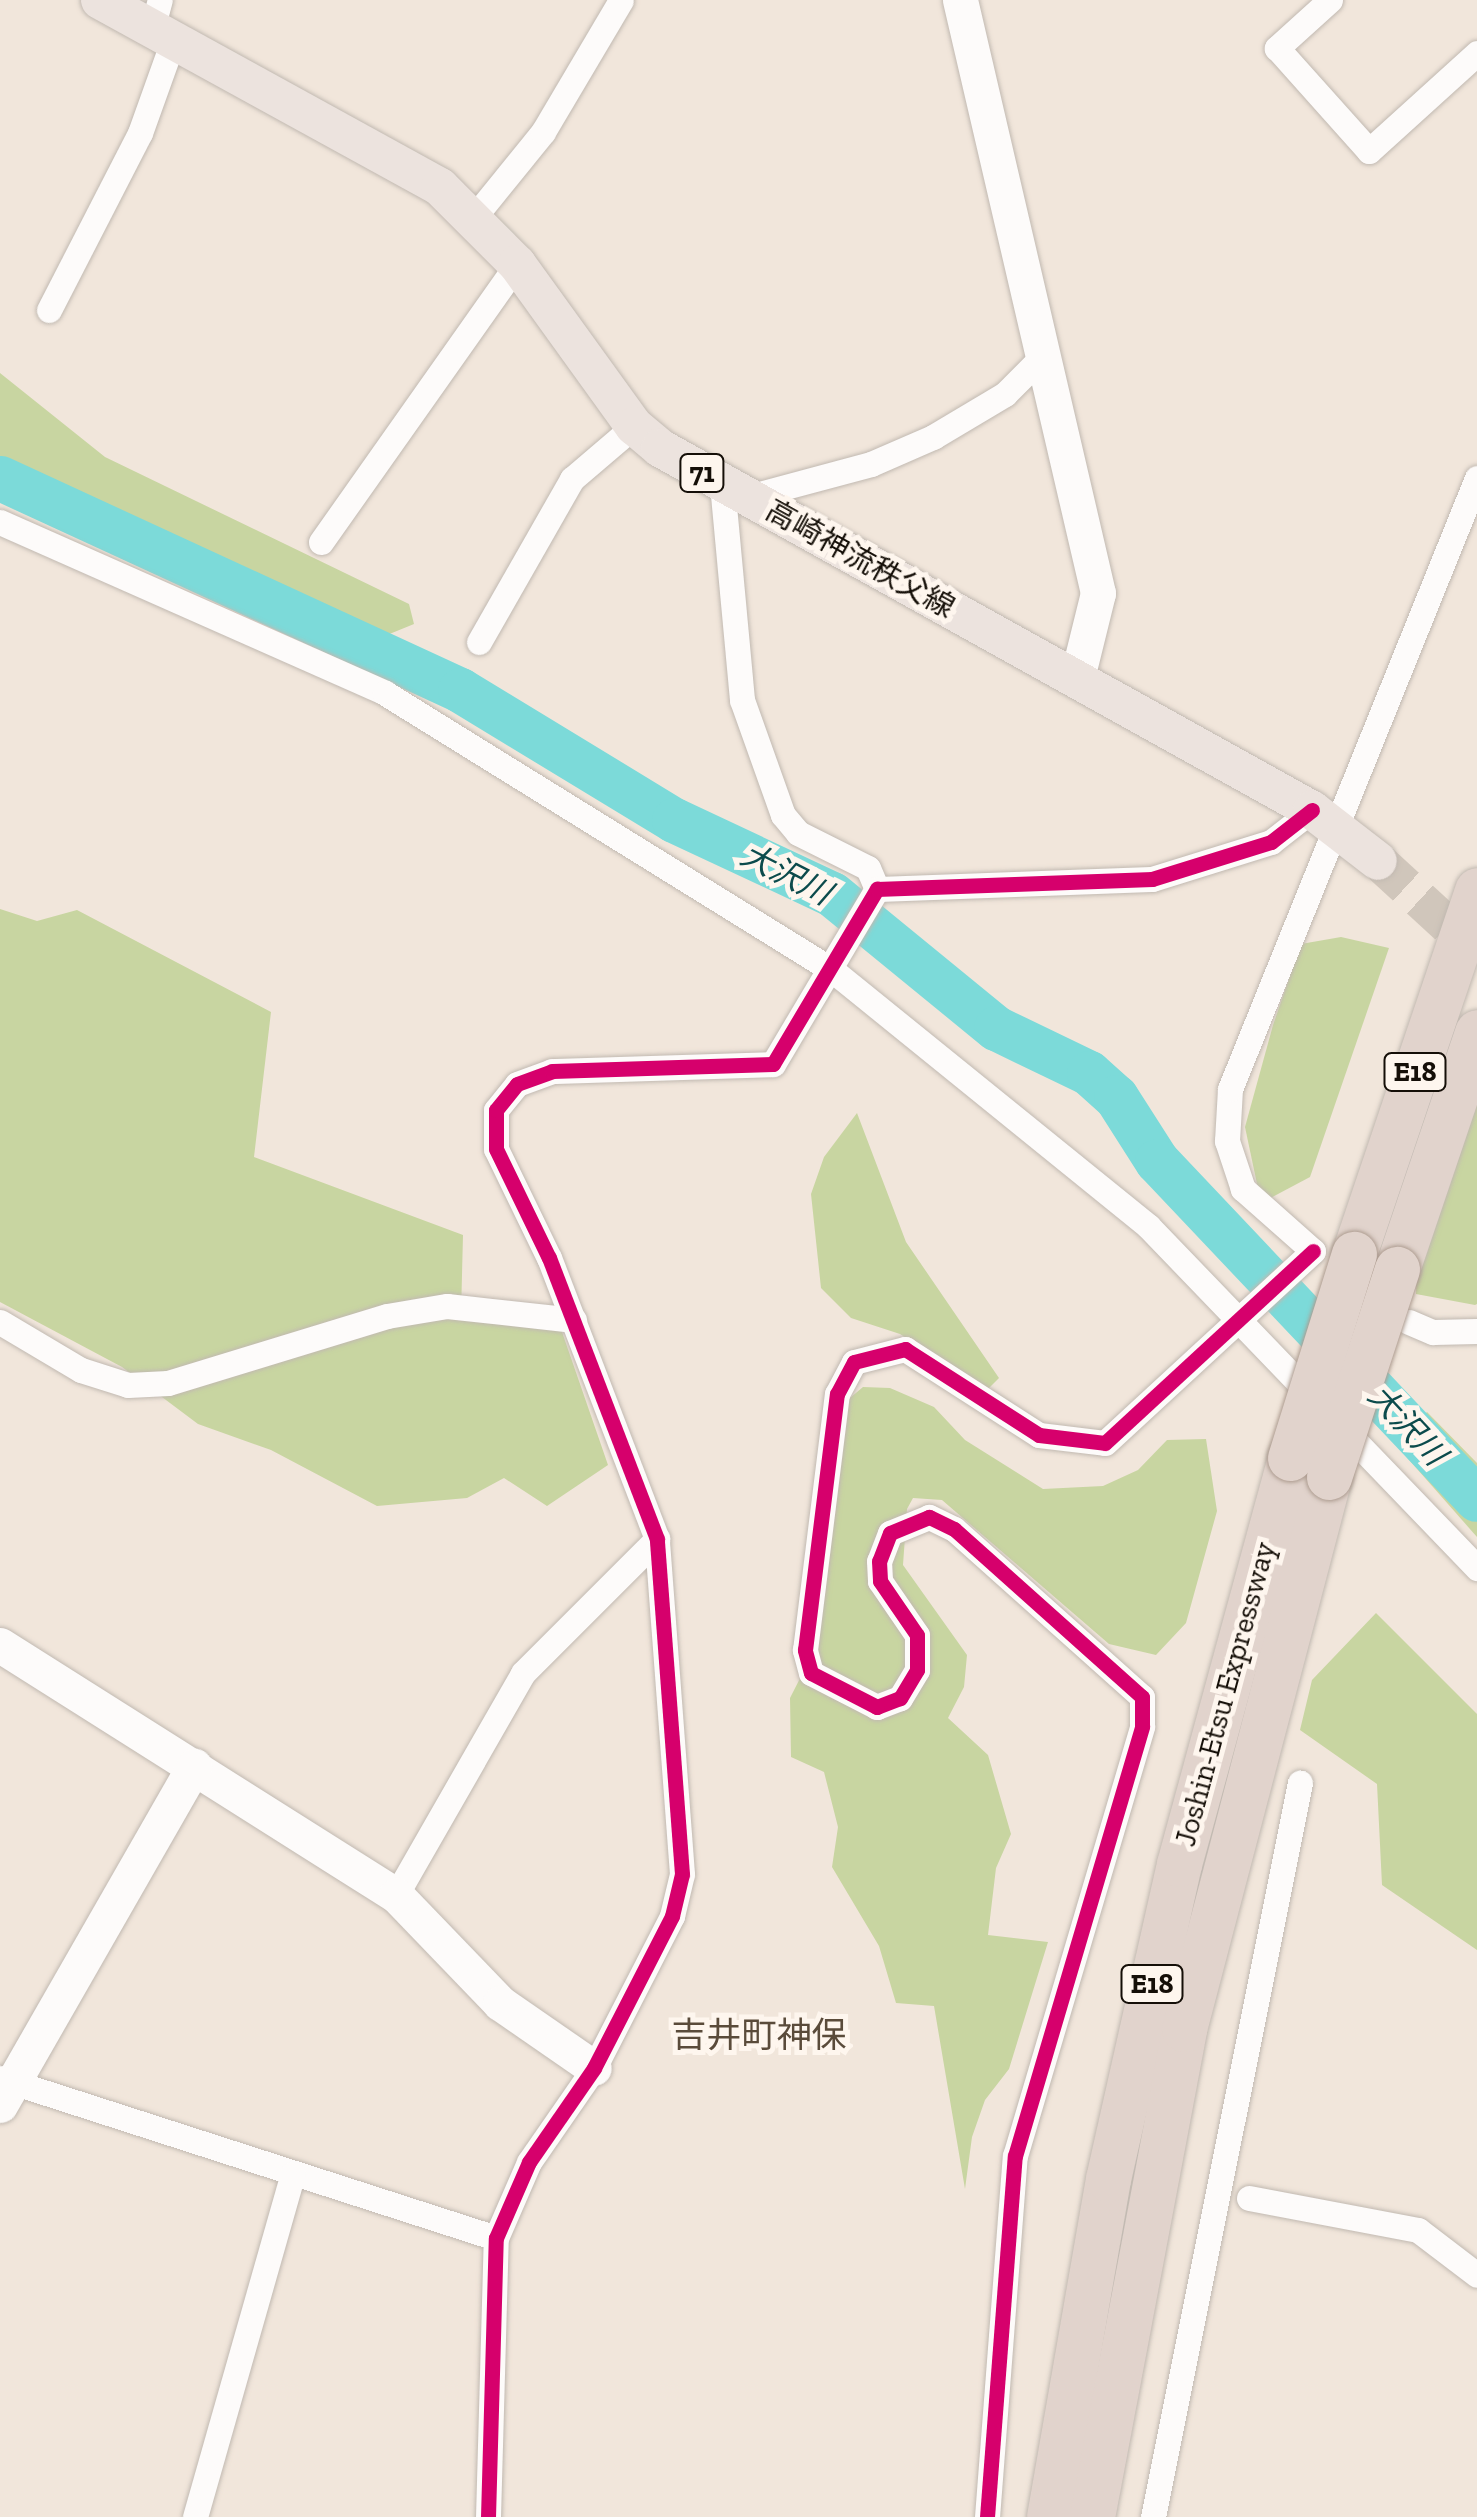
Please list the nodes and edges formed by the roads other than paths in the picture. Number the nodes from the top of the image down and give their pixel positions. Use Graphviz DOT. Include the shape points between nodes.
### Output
graph roads {
  1 [pos="100,0"];
  2 [pos="621,0"];
  3 [pos="960,0"];
  4 [pos="1330,0"];
  5 [pos="162,23"];
  6 [pos="1477,53"];
  7 [pos="475,216"];
  8 [pos="517,264"];
  9 [pos="50,310"];
  10 [pos="1040,358"];
  11 [pos="634,426"];
  12 [pos="735,490"];
  13 [pos="1474,493"];
  14 [pos="0,522"];
  15 [pos="321,542"];
  16 [pos="479,642"];
  17 [pos="1077,678"];
  18 [pos="1323,817"];
  19 [pos="1378,861"];
  20 [pos="877,890"];
  21 [pos="1477,890"];
  22 [pos="832,970"];
  23 [pos="1477,1032"];
  24 [pos="1240,1316"];
  25 [pos="574,1320"];
  26 [pos="0,1322"];
  27 [pos="1409,1322"];
  28 [pos="1477,1331"];
  29 [pos="1310,1468"];
  30 [pos="656,1539"];
  31 [pos="1477,1568"];
  32 [pos="0,1645"];
  33 [pos="194,1766"];
  34 [pos="1300,1783"];
  35 [pos="396,1895"];
  36 [pos="594,2068"];
  37 [pos="4,2089"];
  38 [pos="294,2174"];
  39 [pos="1248,2198"];
  40 [pos="496,2238"];
  41 [pos="1477,2275"];
  42 [pos="194,2517"];
  43 [pos="488,2517"];
  44 [pos="987,2517"];
  45 [pos="1048,2517"];
  46 [pos="1092,2517"];
  47 [pos="1153,2517"];
  1 -- 5 [label="main road, 高崎神流秩父線 / 71"];
  2 -- 7 [label="street" via="543,132"];
  3 -- 10 [label="street"];
  4 -- 6 [label="street" via="1276,48 1369,151"];
  5 -- 7 [label="main road, 高崎神流秩父線 / 71" via="440,187"];
  5 -- 9 [label="street" via="140,133"];
  7 -- 8 [label="main road, 高崎神流秩父線 / 71"];
  8 -- 11 [label="main road, 高崎神流秩父線 / 71"];
  8 -- 15 [label="street"];
  10 -- 12 [label="street" via="1005,394 871,464"];
  10 -- 17 [label="street" via="1098,593"];
  11 -- 12 [label="main road, 高崎神流秩父線 / 71"];
  11 -- 16 [label="street" via="572,478"];
  12 -- 17 [label="main road, 高崎神流秩父線 / 71"];
  12 -- 20 [label="street" via="742,700 783,815 798,833 868,868"];
  13 -- 18 [label="street"];
  14 -- 22 [label="street" via="385,693"];
  17 -- 18 [label="main road, 高崎神流秩父線 / 71"];
  18 -- 19 [label="main road, 高崎神流秩父線 / 71"];
  18 -- 20 [label="street" via="1271,842 1152,879"];
  18 -- 24 [label="street" via="1230,1089 1228,1141 1242,1189 1313,1250"];
  20 -- 22 [label="street"];
  21 -- 29 [label="highway, Joshin-Etsu Expressway / E18, bridge" via="1354,1254"];
  22 -- 24 [label="street" via="1148,1226"];
  22 -- 25 [label="street" via="782,1055 763,1068 552,1072 502,1097 496,1149"];
  23 -- 29 [label="highway, Joshin-Etsu Expressway / E18, bridge" via="1396,1268"];
  24 -- 31 [label="street"];
  24 -- 44 [label="street" via="1106,1443 1039,1435 905,1349 854,1362 838,1394 804,1650 811,1672 877,1706 900,1698 917,1670 916,1635 880,1582 879,1561 890,1533 929,1517 954,1529 1142,1697 1142,1726 1015,2156"];
  25 -- 26 [label="street" via="447,1306 387,1316 168,1382 128,1385 81,1370"];
  25 -- 30 [label="street"];
  27 -- 28 [label="street" via="1446,1334"];
  29 -- 45 [label="highway, Joshin-Etsu Expressway / E18" via="1175,1882 1108,2179"];
  29 -- 46 [label="highway, Joshin-Etsu Expressway / E18" via="1184,2029"];
  30 -- 35 [label="street" via="524,1673"];
  30 -- 36 [label="street" via="682,1893"];
  32 -- 33 [label="street"];
  33 -- 35 [label="street"];
  33 -- 37 [label="street"];
  34 -- 47 [label="street"];
  35 -- 36 [label="street" via="500,2003"];
  36 -- 40 [label="street" via="528,2162"];
  37 -- 38 [label="street"];
  38 -- 40 [label="street"];
  38 -- 42 [label="street"];
  39 -- 41 [label="street" via="1418,2230"];
  40 -- 43 [label="street"];
}
